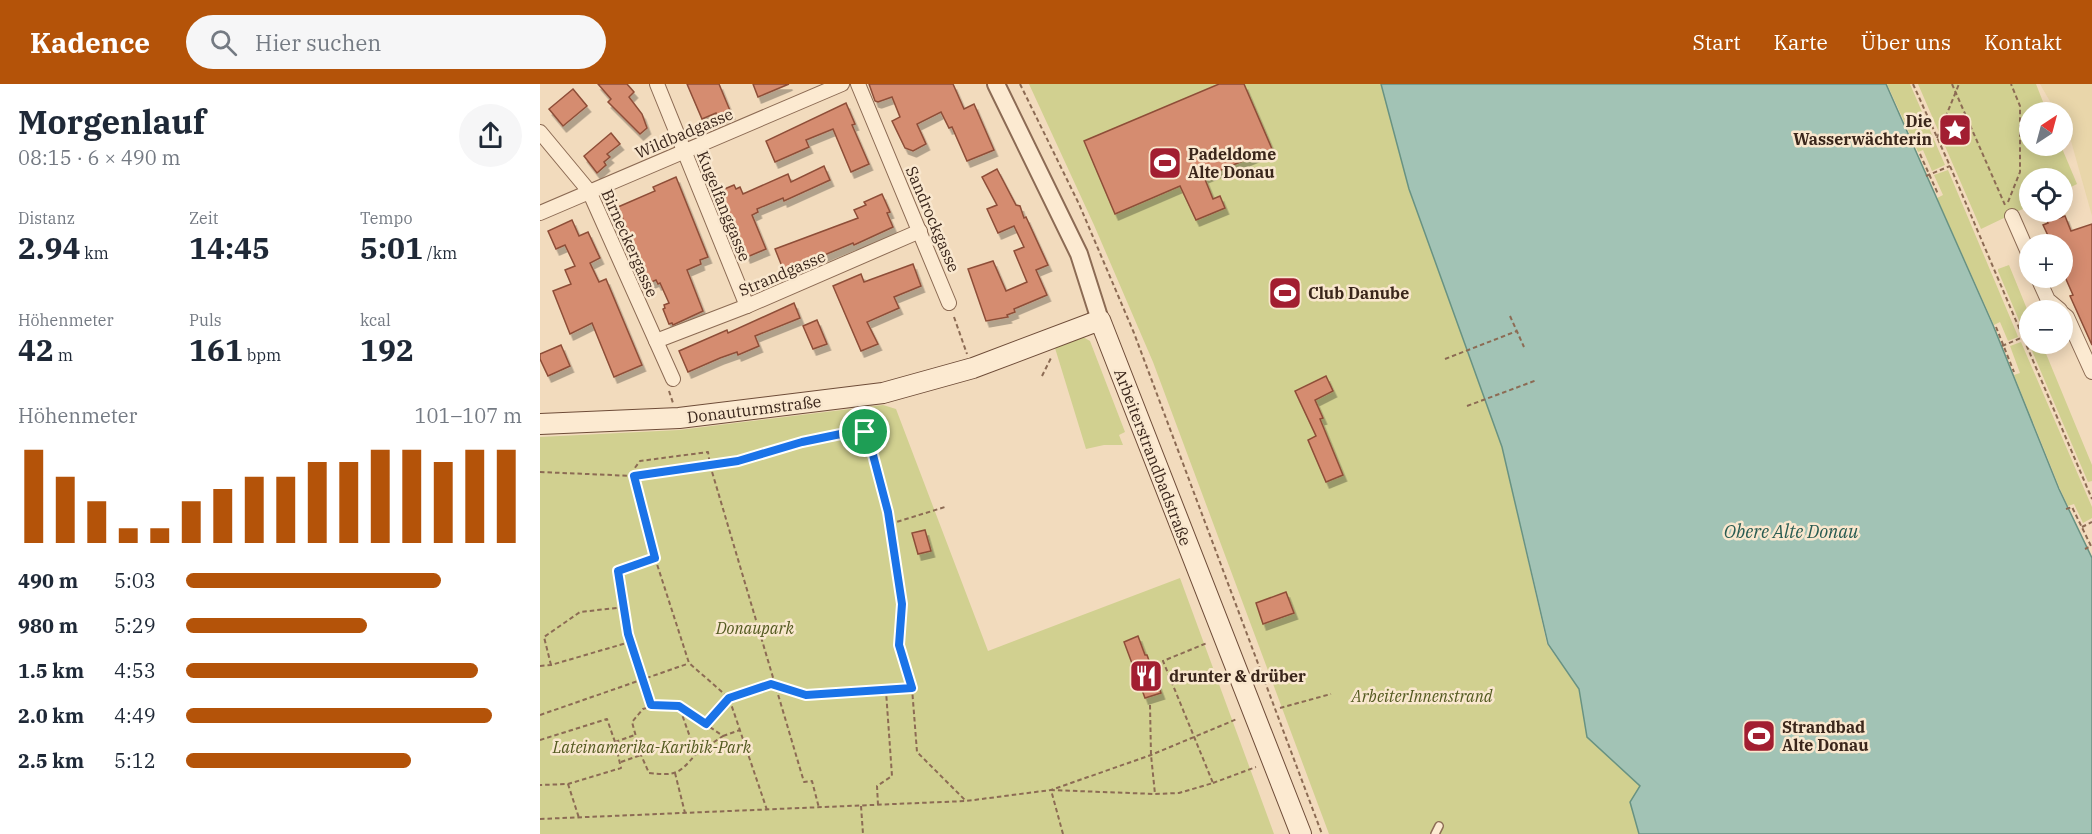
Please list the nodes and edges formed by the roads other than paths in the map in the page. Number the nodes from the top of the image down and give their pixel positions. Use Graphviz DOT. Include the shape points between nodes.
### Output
graph roads {
  1 [pos="657,84"];
  2 [pos="842,84"];
  3 [pos="858,84"];
  4 [pos="996,84"];
  5 [pos="540,132"];
  6 [pos="684,152"];
  7 [pos="589,191"];
  8 [pos="2009,212"];
  9 [pos="540,213"];
  10 [pos="920,231"];
  11 [pos="2019,234"];
  12 [pos="949,303"];
  13 [pos="747,306"];
  14 [pos="1100,320"];
  15 [pos="2073,329"];
  16 [pos="656,341"];
  17 [pos="2092,372"];
  18 [pos="673,379"];
  19 [pos="540,424"];
  20 [pos="1439,826"];
  21 [pos="1301,834"];
  22 [pos="1435,834"];
  1 -- 6 [label="street, Kugelfanggasse"];
  2 -- 6 [label="street, Wildbadgasse"];
  3 -- 10 [label="street, Sandrockgasse"];
  4 -- 14 [label="street, Arbeiterstrandbadstraße" via="1079,254"];
  5 -- 7 [label="street, Birneckergasse"];
  6 -- 7 [label="street, Wildbadgasse"];
  6 -- 13 [label="street, Kugelfanggasse"];
  7 -- 9 [label="street, Wildbadgasse"];
  7 -- 16 [label="street, Birneckergasse"];
  8 -- 11 [label="street"];
  10 -- 12 [label="street, Sandrockgasse"];
  10 -- 13 [label="street, Strandgasse"];
  13 -- 16 [label="street, Strandgasse"];
  14 -- 19 [label="main road, Donauturmstraße" via="973,368 883,393 679,418"];
  14 -- 21 [label="main road, Arbeiterstrandbadstraße"];
  15 -- 17 [label="street"];
  16 -- 18 [label="street, Birneckergasse"];
  20 -- 22 [label="lane"];
}
